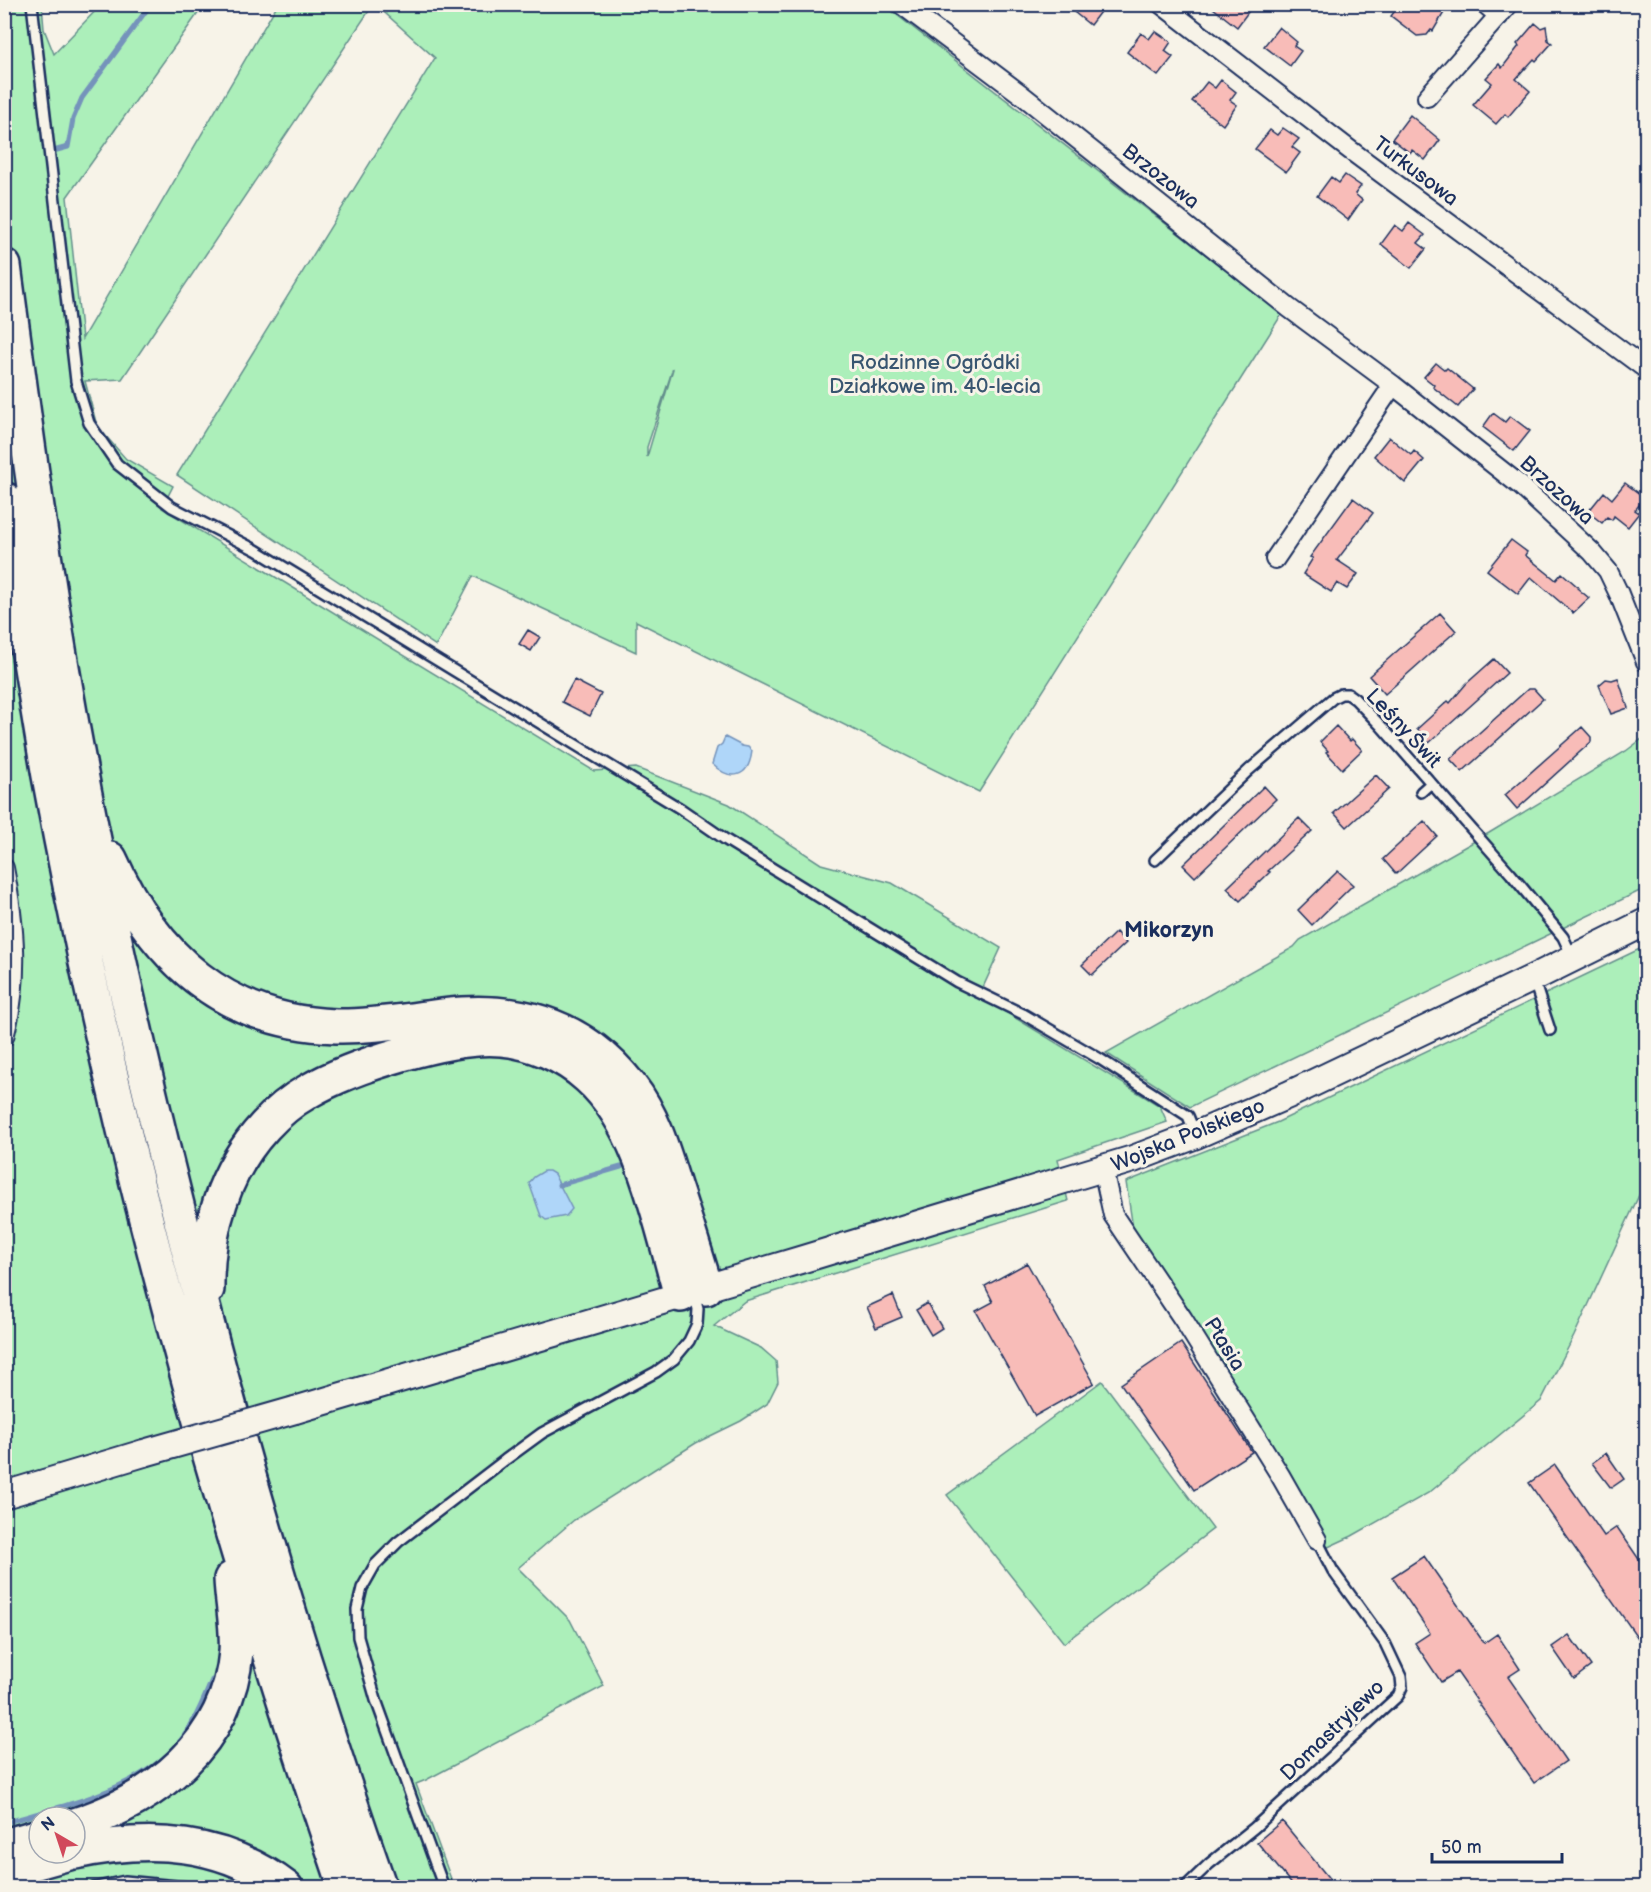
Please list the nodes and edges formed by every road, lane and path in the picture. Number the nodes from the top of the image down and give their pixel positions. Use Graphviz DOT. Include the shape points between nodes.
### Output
graph roads {
  1 [pos="32,4"];
  2 [pos="901,4"];
  3 [pos="1161,4"];
  4 [pos="1498,8"];
  5 [pos="1427,97"];
  6 [pos="4,266"];
  7 [pos="1647,369"];
  8 [pos="1393,385"];
  9 [pos="4,499"];
  10 [pos="1275,560"];
  11 [pos="1647,662"];
  12 [pos="80,769"];
  13 [pos="1431,783"];
  14 [pos="1421,792"];
  15 [pos="1155,860"];
  16 [pos="4,868"];
  17 [pos="1647,922"];
  18 [pos="1573,958"];
  19 [pos="1533,978"];
  20 [pos="1550,1030"];
  21 [pos="4,1037"];
  22 [pos="1196,1135"];
  23 [pos="1103,1169"];
  24 [pos="693,1292"];
  25 [pos="212,1344"];
  26 [pos="4,1495"];
  27 [pos="232,1533"];
  28 [pos="1317,1540"];
  29 [pos="87,1821"];
  30 [pos="27,1839"];
  31 [pos="4,1846"];
  32 [pos="87,1850"];
  33 [pos="27,1865"];
  34 [pos="4,1871"];
  35 [pos="93,1887"];
  36 [pos="197,1887"];
  37 [pos="286,1887"];
  38 [pos="346,1887"];
  39 [pos="380,1887"];
  40 [pos="444,1887"];
  41 [pos="1184,1887"];
  1 -- 22 [label="lane" via="76,381 89,423 117,464 172,507 256,550 957,982 1023,1014 1100,1059 1188,1116"];
  2 -- 8 [label="street, Brzozowa"];
  3 -- 7 [label="street, Turkusowa" via="1350,150"];
  4 -- 5 [label="street"];
  6 -- 12 [label="highway" via="52,610"];
  8 -- 10 [label="street"];
  8 -- 11 [label="street, Brzozowa" via="1521,486 1592,552 1616,586"];
  9 -- 27 [label="highway" via="49,775 92,987 173,1323"];
  12 -- 24 [label="highway" via="106,848 133,905 173,958 222,994 278,1018 336,1026 461,1014 518,1016 575,1036 601,1054 630,1086 652,1124 670,1171"];
  12 -- 25 [label="highway" via="137,1041"];
  13 -- 14 [label="lane"];
  13 -- 15 [label="lane, Leśny Świt" via="1384,723 1348,694 1341,693 1249,770"];
  13 -- 18 [label="lane, Leśny Świt" via="1458,808 1563,938"];
  16 -- 21 [label="street" via="12,910 15,966 12,1006"];
  17 -- 18 [label="street, Wojska Polskiego"];
  18 -- 19 [label="street, Wojska Polskiego"];
  19 -- 20 [label="lane"];
  19 -- 22 [label="street, Wojska Polskiego"];
  22 -- 23 [label="street, Wojska Polskiego"];
  23 -- 24 [label="street, Wojska Polskiego"];
  23 -- 28 [label="street, Ptasia" via="1113,1215 1280,1475"];
  24 -- 25 [label="highway" via="627,1128 612,1103 581,1070 552,1054 518,1042 476,1038 429,1048 334,1079 291,1103 260,1131 233,1171 216,1215 207,1274"];
  24 -- 26 [label="street, Wojska Polskiego, bridge"];
  24 -- 40 [label="lane" via="697,1324 674,1359 542,1433 505,1460 398,1542 375,1565 362,1588 357,1609 358,1637 376,1700"];
  25 -- 39 [label="highway" via="254,1498"];
  27 -- 29 [label="highway" via="236,1653 226,1696 211,1728 188,1760 158,1785 122,1807"];
  27 -- 38 [label="highway"];
  28 -- 41 [label="lane, Domastryjewo" via="1333,1571 1385,1643 1402,1687 1398,1696 1288,1797"];
  30 -- 31 [label="highway"];
  32 -- 37 [label="highway" via="159,1842 183,1845 240,1861"];
  33 -- 34 [label="highway"];
  35 -- 36 [label="lane" via="125,1881"];
}
